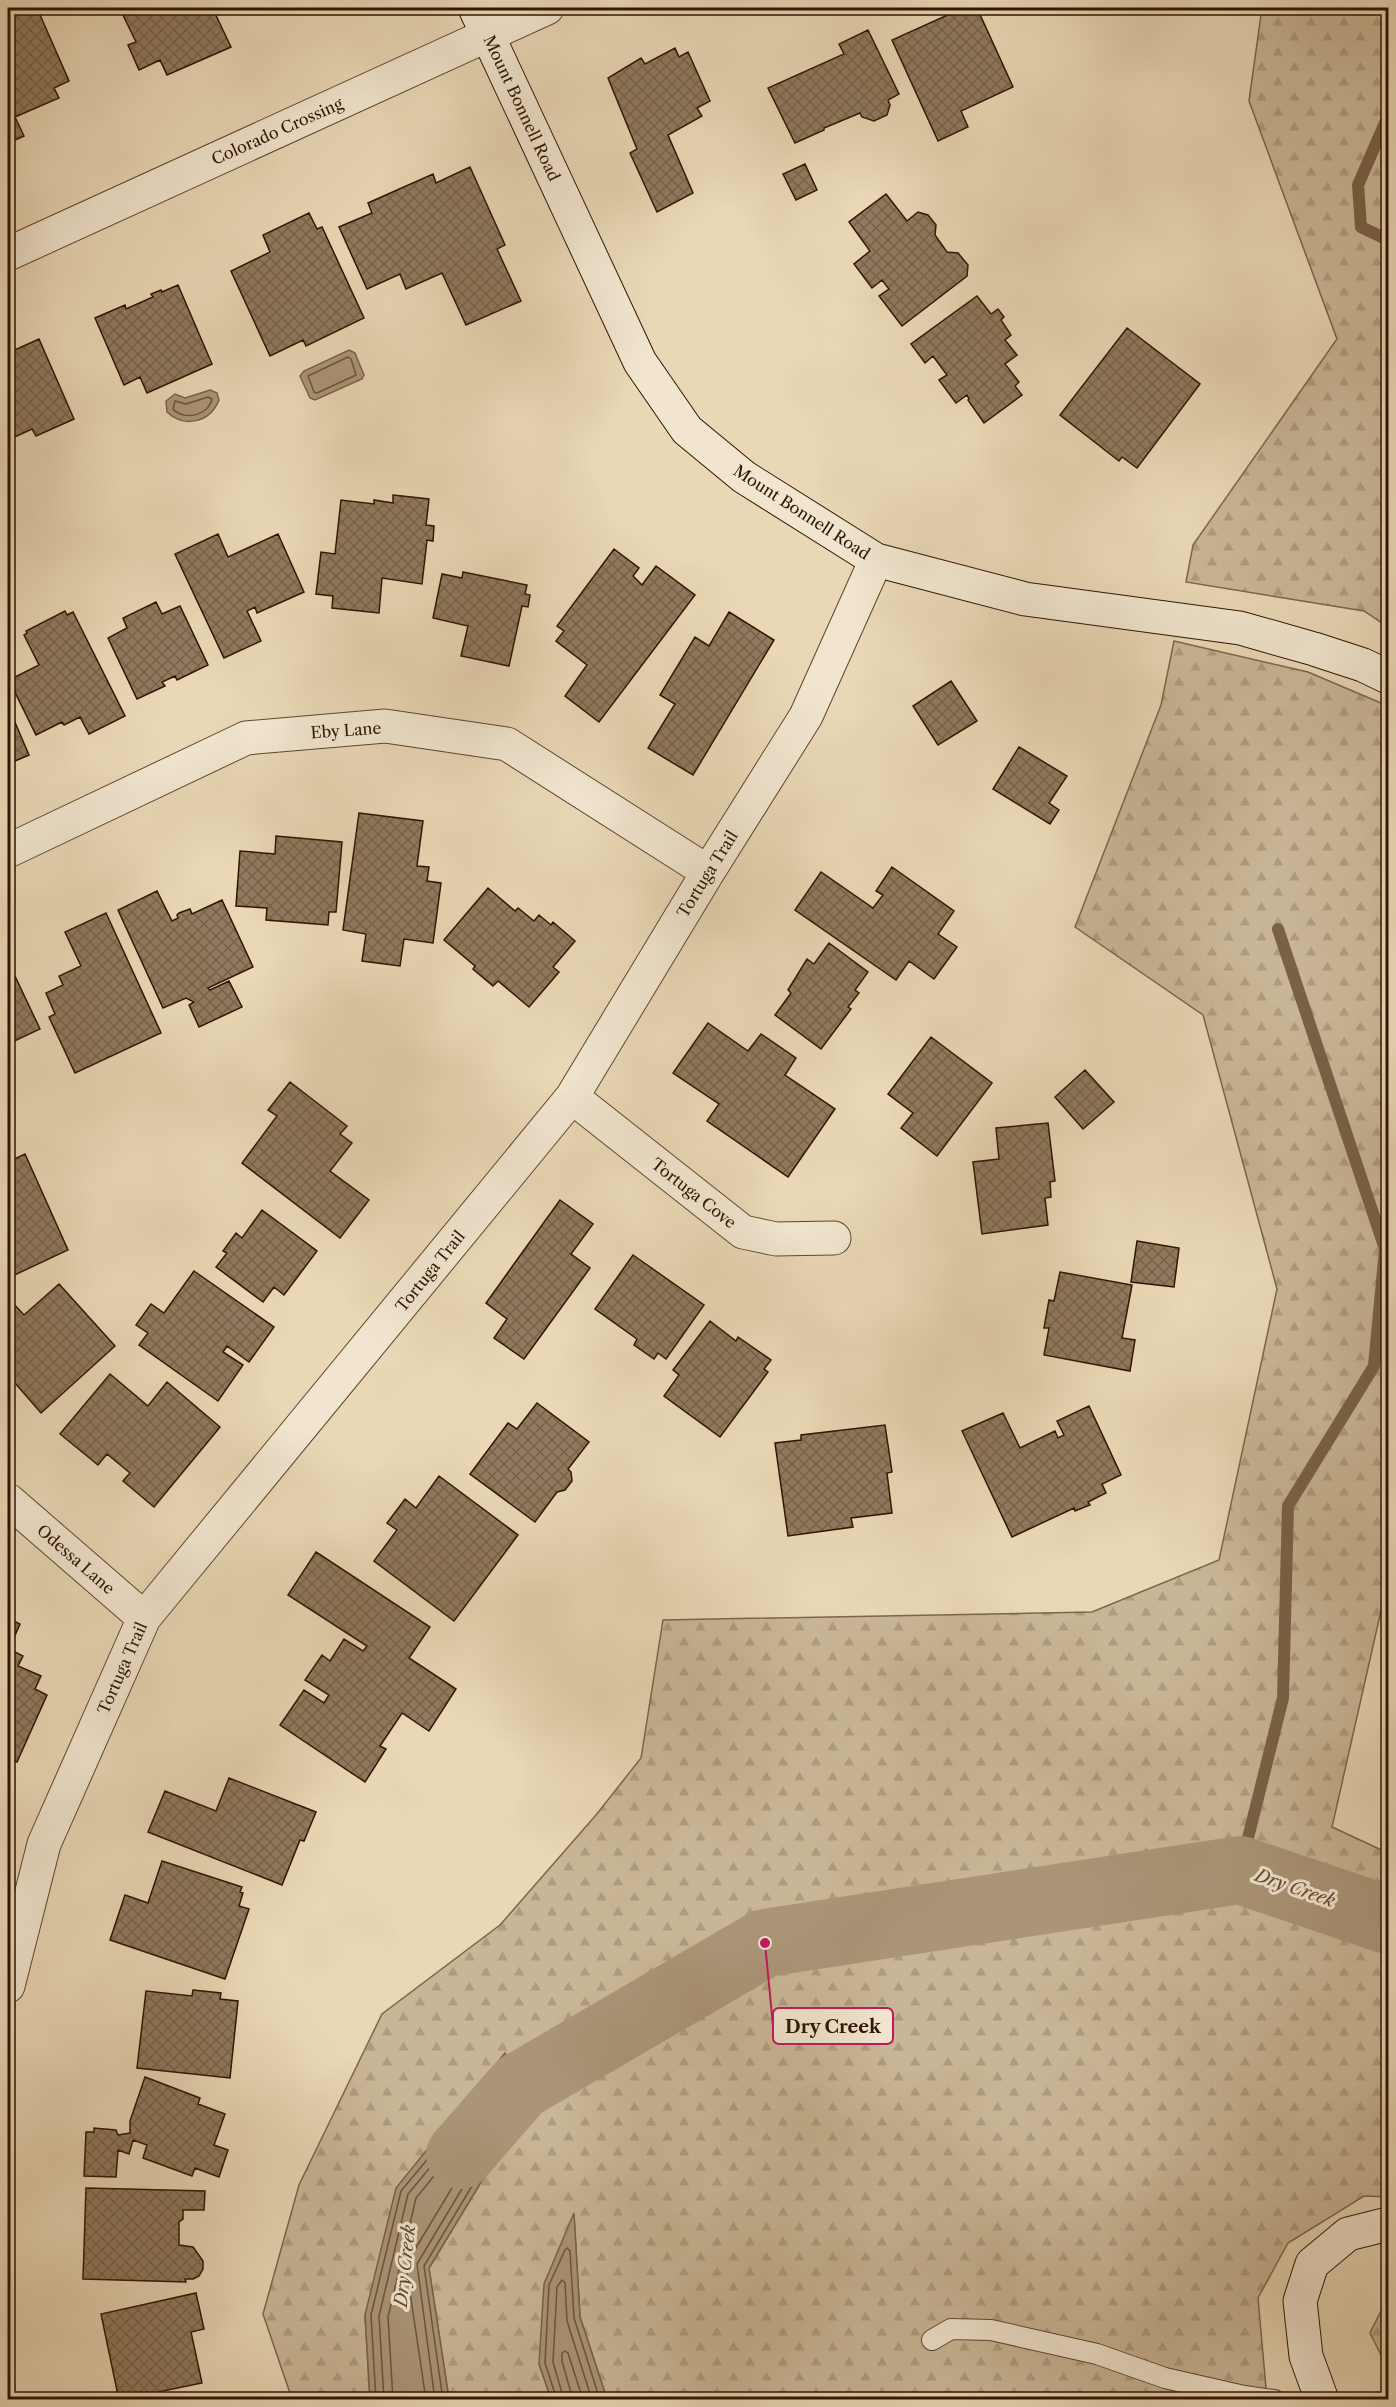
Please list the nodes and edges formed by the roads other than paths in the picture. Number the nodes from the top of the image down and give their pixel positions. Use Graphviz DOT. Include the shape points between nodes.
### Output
graph roads {
  1 [pos="547,8"];
  2 [pos="482,21"];
  3 [pos="8,254"];
  4 [pos="876,560"];
  5 [pos="1389,677"];
  6 [pos="8,851"];
  7 [pos="708,872"];
  8 [pos="572,1097"];
  9 [pos="834,1238"];
  10 [pos="8,1500"];
  11 [pos="144,1618"];
  12 [pos="8,1986"];
  13 [pos="1389,2224"];
  14 [pos="932,2340"];
  15 [pos="1274,2400"];
  16 [pos="1322,2400"];
  1 -- 2 [label="street, Colorado Crossing"];
  2 -- 3 [label="street, Colorado Crossing"];
  2 -- 4 [label="street, Mount Bonnell Road" via="640,362 687,430 744,477"];
  4 -- 5 [label="street, Mount Bonnell Road" via="1024,599 1240,628 1324,652"];
  4 -- 7 [label="street, Tortuga Trail" via="806,716"];
  6 -- 7 [label="street, Eby Lane" via="246,738 385,726 507,744"];
  7 -- 8 [label="street, Tortuga Trail"];
  8 -- 9 [label="street, Tortuga Cove" via="743,1232 776,1239"];
  8 -- 11 [label="street, Tortuga Trail"];
  10 -- 11 [label="street, Odessa Lane"];
  11 -- 12 [label="street, Tortuga Trail" via="44,1844"];
  13 -- 16 [label="street" via="1348,2234 1312,2264 1300,2301 1306,2356"];
  14 -- 15 [label="lane" via="951,2329 991,2330 1097,2354 1165,2378"];
}
